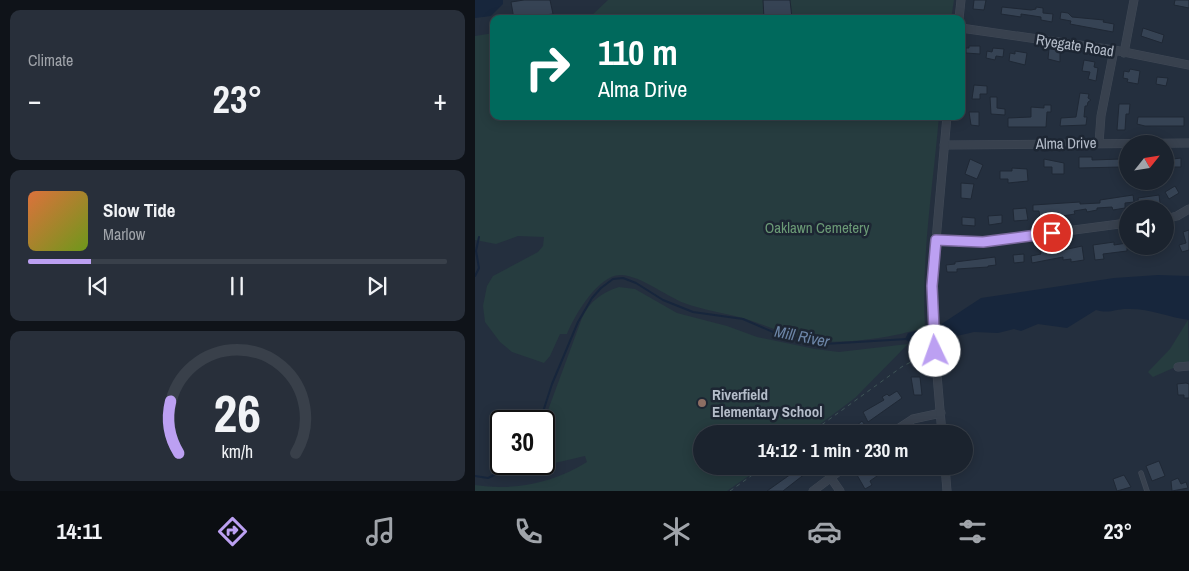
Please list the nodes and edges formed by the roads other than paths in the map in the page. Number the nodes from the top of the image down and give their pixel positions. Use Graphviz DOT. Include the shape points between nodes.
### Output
graph roads {
  1 [pos="961,0"];
  2 [pos="1134,0"];
  3 [pos="959,15"];
  4 [pos="965,29"];
  5 [pos="1114,50"];
  6 [pos="1124,53"];
  7 [pos="1189,65"];
  8 [pos="947,120"];
  9 [pos="1099,142"];
  10 [pos="1189,143"];
  11 [pos="944,145"];
  12 [pos="1189,209"];
  13 [pos="1174,217"];
  14 [pos="1119,225"];
  15 [pos="936,240"];
  16 [pos="1189,366"];
  17 [pos="1177,367"];
  18 [pos="941,414"];
  19 [pos="904,425"];
  20 [pos="942,425"];
  21 [pos="1141,473"];
  22 [pos="835,475"];
  23 [pos="946,475"];
  24 [pos="831,478"];
  25 [pos="813,491"];
  26 [pos="841,491"];
  27 [pos="947,491"];
  28 [pos="1147,491"];
  1 -- 3 [label="street"];
  2 -- 6 [label="street"];
  4 -- 5 [label="street, Ryegate Road"];
  5 -- 6 [label="street, Ryegate Road"];
  5 -- 9 [label="street"];
  6 -- 7 [label="street, Ryegate Road"];
  8 -- 11 [label="street"];
  9 -- 10 [label="street, Alma Drive"];
  9 -- 11 [label="street, Alma Drive"];
  11 -- 15 [label="street"];
  12 -- 13 [label="street"];
  14 -- 15 [label="street" via="983,242"];
  15 -- 18 [label="street" via="932,351"];
  16 -- 17 [label="street"];
  18 -- 19 [label="street" via="913,419"];
  18 -- 20 [label="street"];
  21 -- 28 [label="lane"];
  22 -- 24 [label="street"];
  23 -- 27 [label="street"];
  24 -- 25 [label="street"];
  24 -- 26 [label="street"];
}
